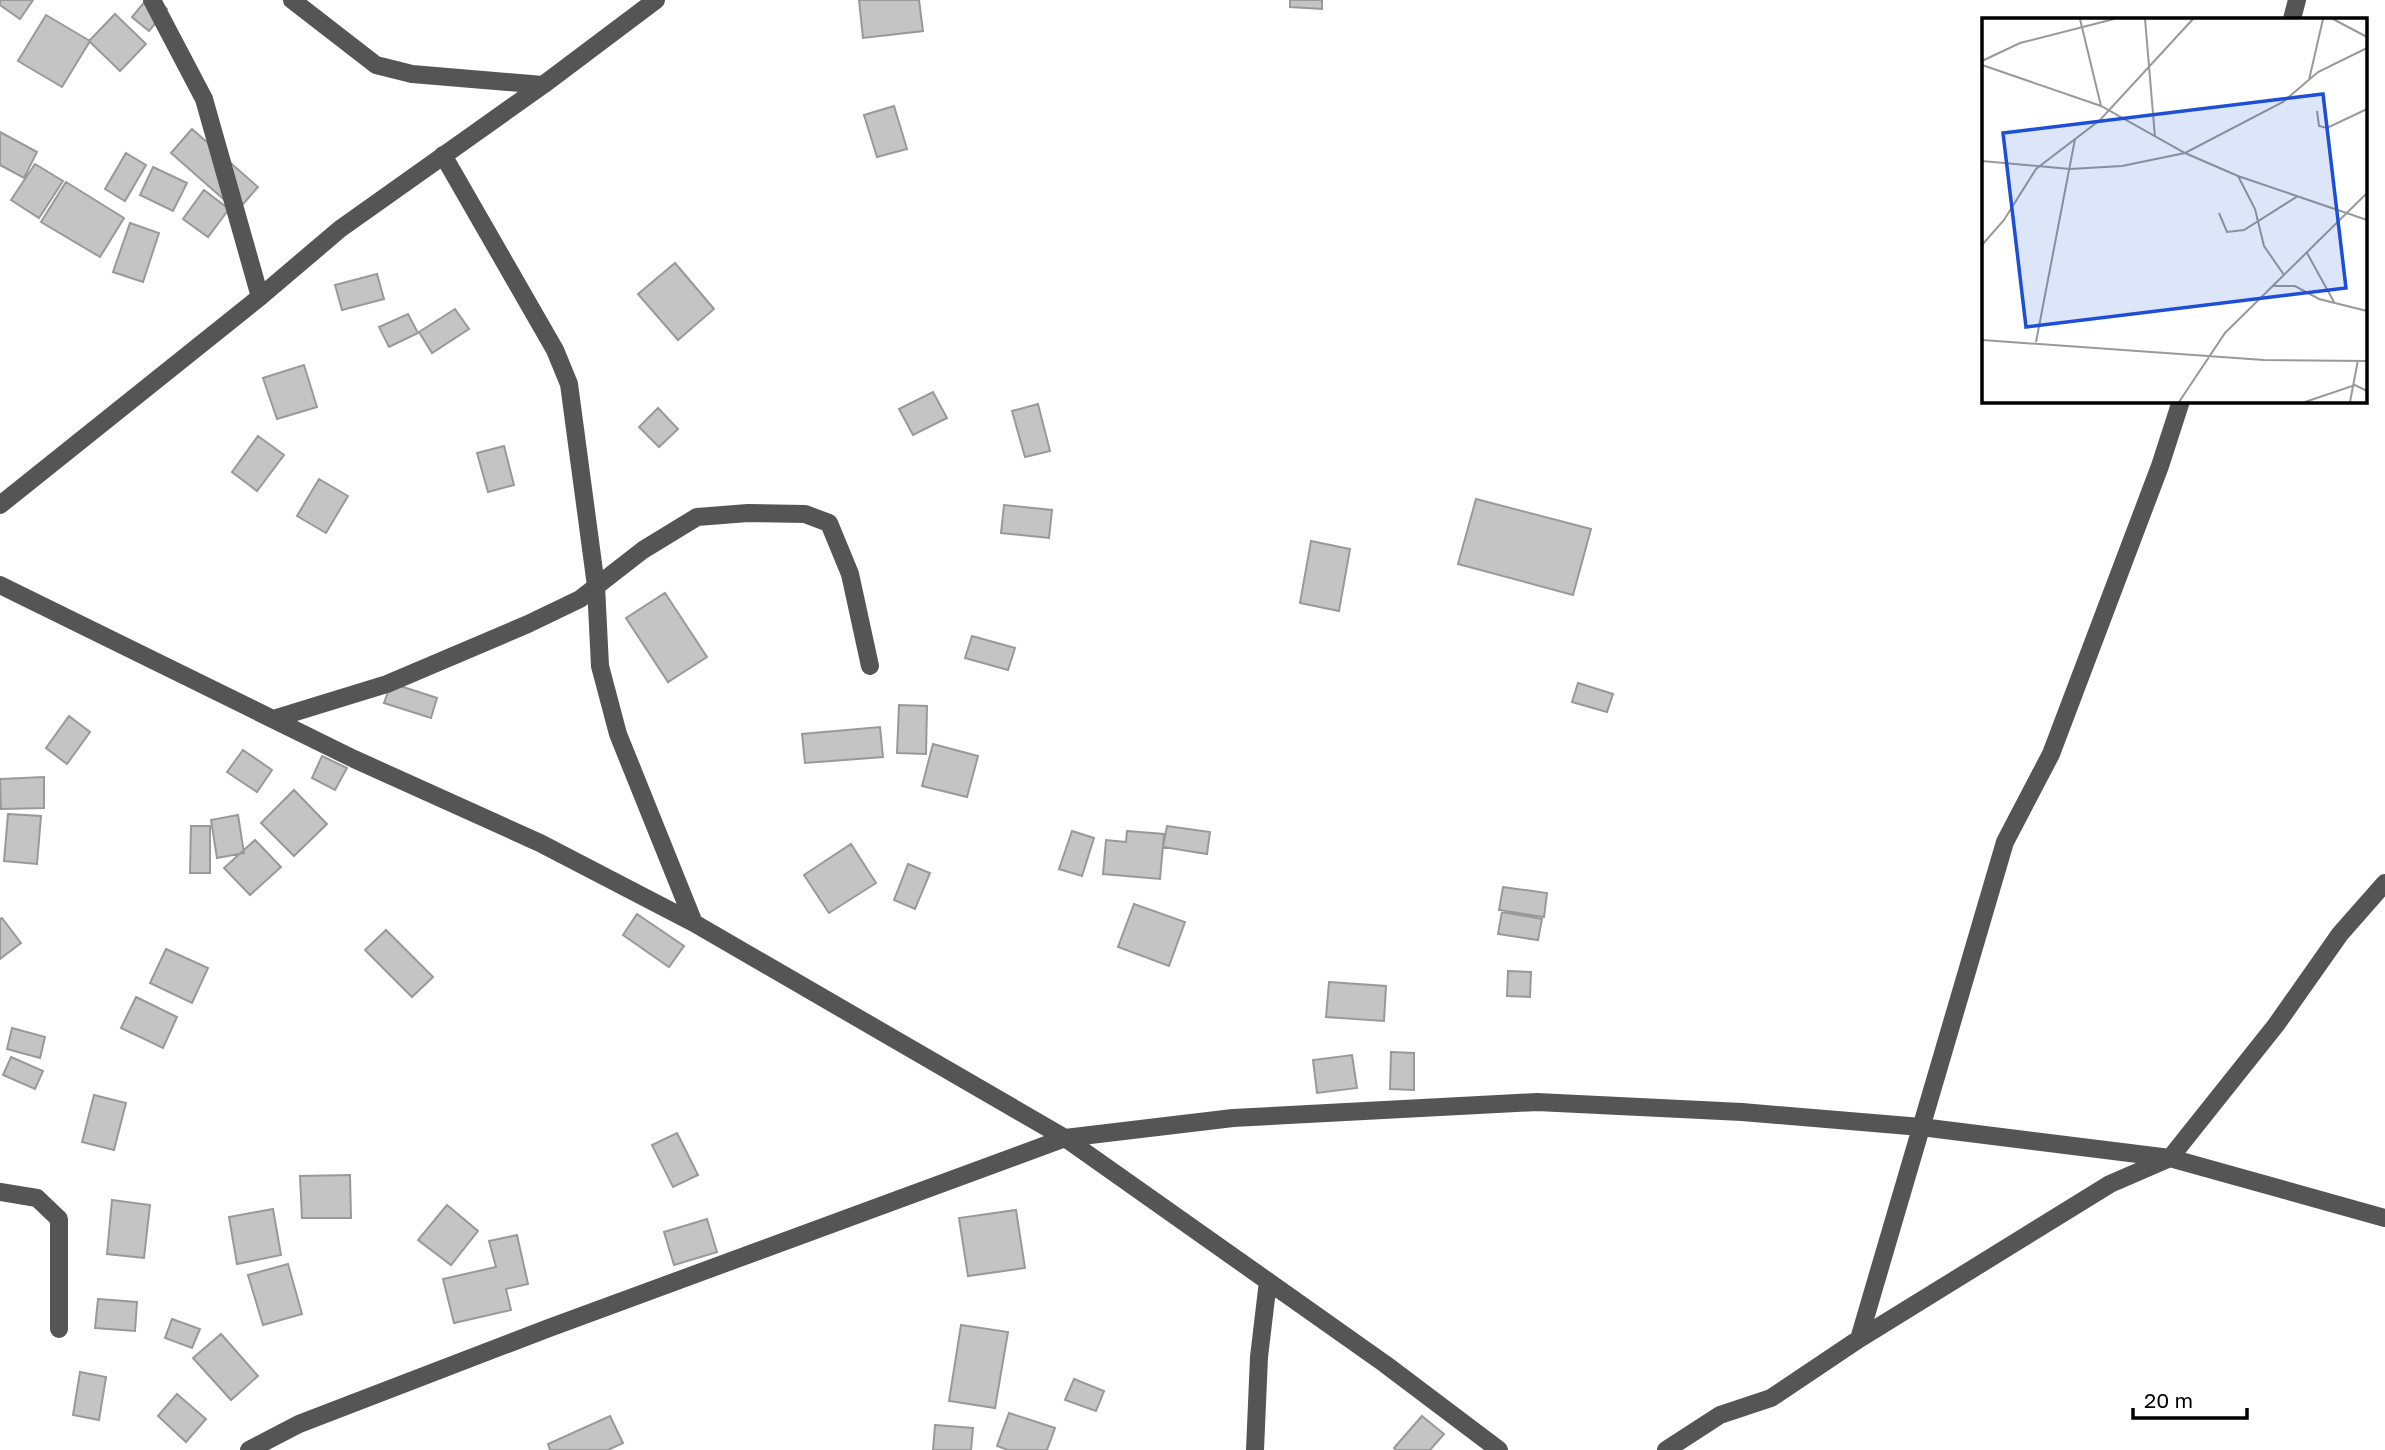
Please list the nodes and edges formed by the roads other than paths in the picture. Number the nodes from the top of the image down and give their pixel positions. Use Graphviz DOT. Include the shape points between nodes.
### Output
graph roads {
  1 [pos="152,0"];
  2 [pos="292,0"];
  3 [pos="656,0"];
  4 [pos="2297,0"];
  5 [pos="2292,18"];
  6 [pos="543,85"];
  7 [pos="443,155"];
  8 [pos="260,297"];
  9 [pos="2182,402"];
  10 [pos="0,505"];
  11 [pos="0,585"];
  12 [pos="596,586"];
  13 [pos="870,666"];
  14 [pos="274,719"];
  15 [pos="2385,883"];
  16 [pos="694,923"];
  17 [pos="1921,1127"];
  18 [pos="1065,1138"];
  19 [pos="2170,1158"];
  20 [pos="0,1192"];
  21 [pos="2385,1218"];
  22 [pos="1268,1281"];
  23 [pos="59,1329"];
  24 [pos="1860,1339"];
  25 [pos="249,1450"];
  26 [pos="1255,1450"];
  27 [pos="1499,1450"];
  28 [pos="1666,1450"];
  1 -- 8 [label="street" via="204,99"];
  2 -- 6 [label="street" via="376,65 412,74"];
  3 -- 6 [label="street"];
  4 -- 5 [label="street"];
  6 -- 7 [label="street"];
  7 -- 8 [label="street" via="340,229"];
  7 -- 12 [label="street" via="555,349 569,384"];
  8 -- 10 [label="street"];
  9 -- 17 [label="street" via="2051,754 2006,842"];
  11 -- 14 [label="street"];
  12 -- 13 [label="street" via="697,517 805,514 829,523 849,574"];
  12 -- 14 [label="street" via="580,599 528,624 387,684"];
  12 -- 16 [label="street" via="600,666 618,734"];
  14 -- 16 [label="street" via="540,843"];
  15 -- 19 [label="street" via="2340,934 2276,1025"];
  16 -- 18 [label="street"];
  17 -- 18 [label="street" via="1537,1102 1233,1118"];
  17 -- 19 [label="street"];
  17 -- 24 [label="street"];
  18 -- 22 [label="street"];
  18 -- 25 [label="street" via="549,1328 299,1424"];
  19 -- 21 [label="street"];
  19 -- 24 [label="street" via="2109,1184"];
  20 -- 23 [label="street" via="37,1198 58,1219"];
  22 -- 26 [label="street"];
  22 -- 27 [label="street"];
  24 -- 28 [label="street" via="1771,1398 1720,1415"];
}
